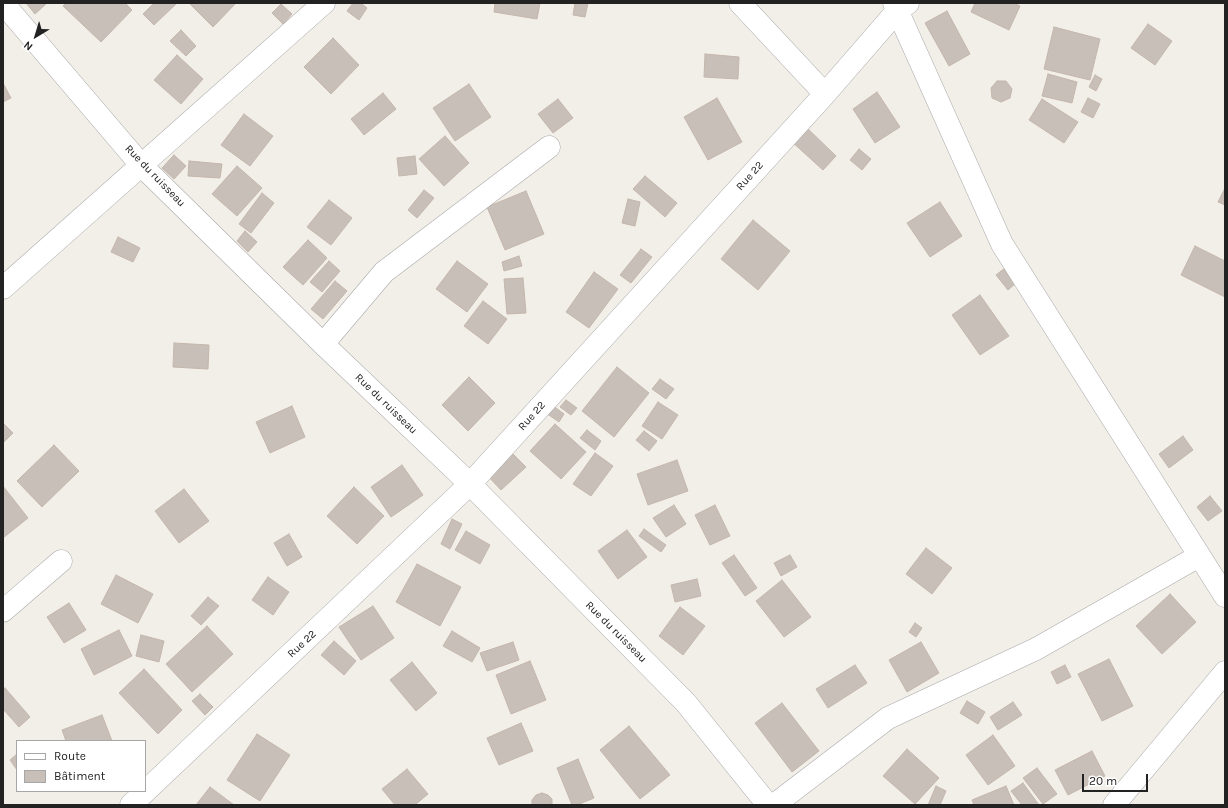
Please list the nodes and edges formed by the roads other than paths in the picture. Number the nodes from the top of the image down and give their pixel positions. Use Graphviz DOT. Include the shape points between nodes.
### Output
graph roads {
  1 [pos="3,3"];
  2 [pos="324,3"];
  3 [pos="740,3"];
  4 [pos="900,6"];
  5 [pos="825,94"];
  6 [pos="549,147"];
  7 [pos="142,166"];
  8 [pos="3,288"];
  9 [pos="323,344"];
  10 [pos="470,484"];
  11 [pos="1200,556"];
  12 [pos="61,561"];
  13 [pos="1225,596"];
  14 [pos="3,611"];
  15 [pos="1225,672"];
  16 [pos="146,791"];
  17 [pos="145,792"];
  18 [pos="131,805"];
  19 [pos="768,805"];
  20 [pos="774,805"];
  21 [pos="1114,805"];
  1 -- 7 [label="street, Rue du ruisseau"];
  2 -- 7 [label="street"];
  3 -- 5 [label="street"];
  4 -- 5 [label="street, Rue 22"];
  4 -- 11 [label="street" via="1002,244"];
  5 -- 10 [label="street, Rue 22"];
  6 -- 9 [label="street" via="384,272"];
  7 -- 8 [label="street"];
  7 -- 9 [label="street, Rue du ruisseau"];
  9 -- 10 [label="street, Rue du ruisseau"];
  10 -- 16 [label="street, Rue 22"];
  10 -- 19 [label="street, Rue du ruisseau" via="686,703"];
  11 -- 13 [label="street"];
  11 -- 20 [label="street" via="1036,650 888,718"];
  12 -- 14 [label="street"];
  15 -- 21 [label="street"];
  17 -- 18 [label="street, Rue 22"];
}
